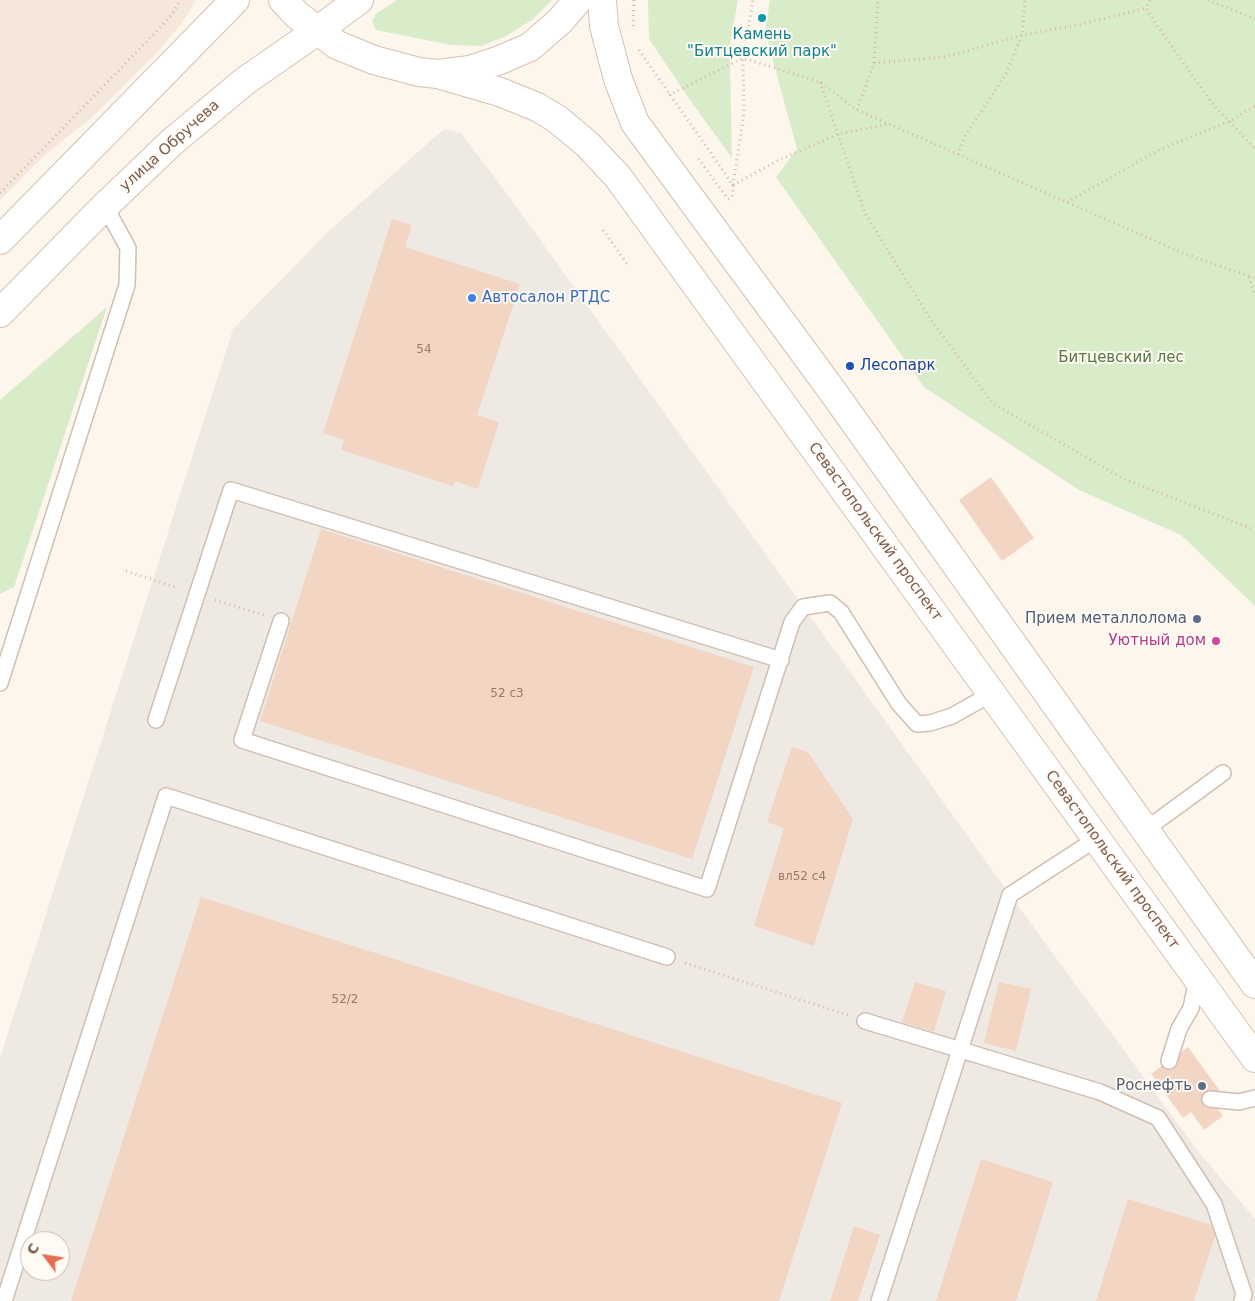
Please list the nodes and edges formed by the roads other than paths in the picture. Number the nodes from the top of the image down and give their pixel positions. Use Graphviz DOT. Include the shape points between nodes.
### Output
graph roads {
  1 [pos="235,0"];
  2 [pos="283,0"];
  3 [pos="359,0"];
  4 [pos="578,0"];
  5 [pos="602,0"];
  6 [pos="317,31"];
  7 [pos="438,74"];
  8 [pos="105,206"];
  9 [pos="0,240"];
  10 [pos="0,313"];
  11 [pos="281,621"];
  12 [pos="780,660"];
  13 [pos="0,683"];
  14 [pos="991,694"];
  15 [pos="156,720"];
  16 [pos="1223,773"];
  17 [pos="1145,830"];
  18 [pos="1096,839"];
  19 [pos="667,957"];
  20 [pos="1198,979"];
  21 [pos="1255,984"];
  22 [pos="865,1021"];
  23 [pos="960,1050"];
  24 [pos="1255,1058"];
  25 [pos="1169,1060"];
  26 [pos="1255,1098"];
  27 [pos="1210,1099"];
  28 [pos="4,1301"];
  29 [pos="879,1301"];
  30 [pos="1242,1301"];
  1 -- 9 [label="main road"];
  2 -- 6 [label="main road"];
  3 -- 6 [label="main road, улица Обручева"];
  4 -- 7 [label="main road" via="560,22 530,47 470,70"];
  5 -- 17 [label="main road" via="604,26 618,79 635,123 828,385"];
  6 -- 7 [label="main road" via="337,45 374,60"];
  6 -- 8 [label="main road, улица Обручева" via="245,81 172,142"];
  7 -- 14 [label="main road, Севастопольский проспект" via="500,92 537,107 587,144 618,177"];
  8 -- 10 [label="main road, улица Обручева"];
  8 -- 13 [label="lane" via="128,248 127,285"];
  11 -- 12 [label="lane" via="242,740 707,889"];
  12 -- 14 [label="lane" via="792,622 803,607 830,603 841,612 899,704 917,724 952,716"];
  12 -- 15 [label="lane" via="231,490"];
  14 -- 18 [label="main road, Севастопольский проспект"];
  16 -- 17 [label="lane"];
  17 -- 21 [label="main road"];
  18 -- 20 [label="main road, Севастопольский проспект"];
  18 -- 23 [label="lane" via="1010,895"];
  19 -- 28 [label="lane" via="166,796"];
  20 -- 24 [label="main road, Севастопольский проспект"];
  20 -- 25 [label="lane" via="1191,1008 1179,1029"];
  22 -- 23 [label="lane"];
  23 -- 29 [label="lane"];
  23 -- 30 [label="lane" via="1100,1092 1158,1118 1214,1204 1244,1294"];
  26 -- 27 [label="lane" via="1239,1102"];
}
